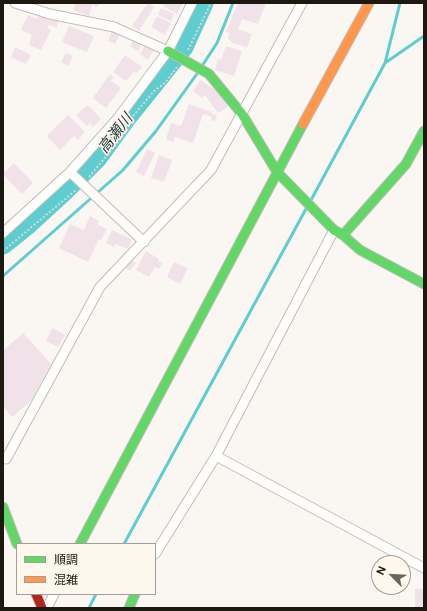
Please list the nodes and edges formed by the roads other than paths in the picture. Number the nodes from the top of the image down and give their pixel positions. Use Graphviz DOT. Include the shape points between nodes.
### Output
graph roads {
  1 [pos="14,3"];
  2 [pos="192,3"];
  3 [pos="302,3"];
  4 [pos="368,3"];
  5 [pos="168,51"];
  6 [pos="242,114"];
  7 [pos="424,130"];
  8 [pos="70,172"];
  9 [pos="277,172"];
  10 [pos="334,230"];
  11 [pos="3,232"];
  12 [pos="343,235"];
  13 [pos="144,242"];
  14 [pos="424,284"];
  15 [pos="216,456"];
  16 [pos="6,459"];
  17 [pos="3,508"];
  18 [pos="17,543"];
  19 [pos="81,543"];
  20 [pos="156,552"];
  21 [pos="424,568"];
  22 [pos="36,595"];
  23 [pos="54,595"];
  24 [pos="135,595"];
  25 [pos="42,608"];
  26 [pos="47,608"];
  27 [pos="129,608"];
  1 -- 5 [label="street" via="50,14 114,27"];
  2 -- 5 [label="street"];
  3 -- 6 [label="street"];
  4 -- 9 [label="street"];
  5 -- 6 [label="street" via="208,74"];
  5 -- 8 [label="street" via="118,118"];
  6 -- 9 [label="street"];
  6 -- 13 [label="street" via="212,170"];
  7 -- 12 [label="street" via="406,164"];
  8 -- 11 [label="street"];
  8 -- 13 [label="street"];
  9 -- 10 [label="street"];
  9 -- 19 [label="street"];
  10 -- 12 [label="street"];
  10 -- 15 [label="street"];
  12 -- 14 [label="street" via="360,250"];
  13 -- 16 [label="street" via="100,287"];
  15 -- 20 [label="street"];
  15 -- 21 [label="street"];
  17 -- 18 [label="street"];
  22 -- 25 [label="street"];
  23 -- 26 [label="street"];
  24 -- 27 [label="street"];
}
